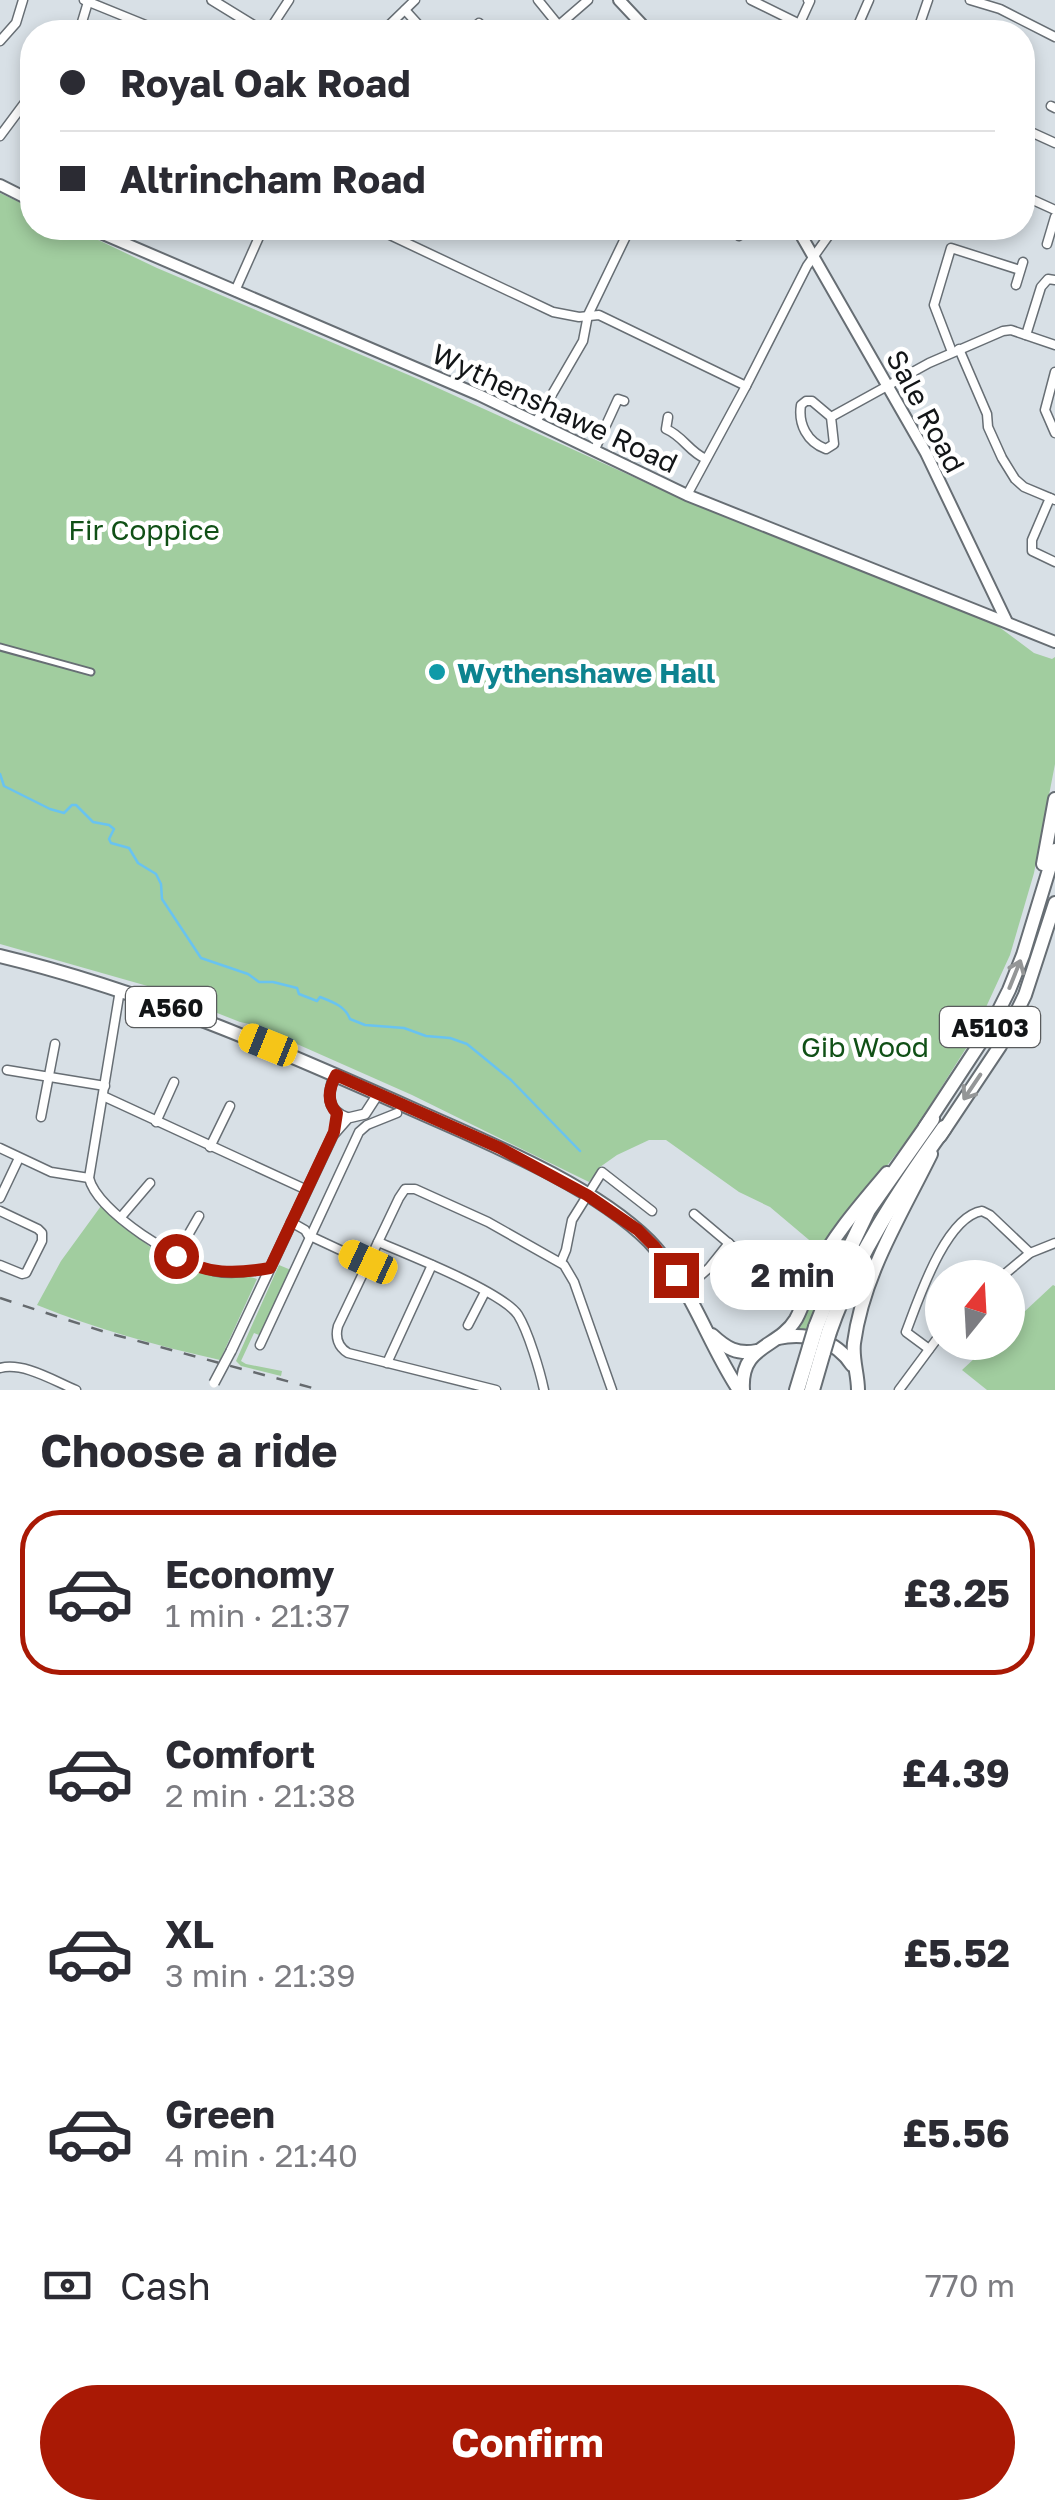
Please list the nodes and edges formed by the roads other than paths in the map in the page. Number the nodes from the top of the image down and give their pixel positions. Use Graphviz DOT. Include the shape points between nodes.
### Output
graph roads {
  1 [pos="23,0"];
  2 [pos="212,0"];
  3 [pos="415,0"];
  4 [pos="588,0"];
  5 [pos="619,0"];
  6 [pos="753,0"];
  7 [pos="970,0"];
  8 [pos="1016,0"];
  9 [pos="86,1"];
  10 [pos="405,10"];
  11 [pos="1010,14"];
  12 [pos="242,18"];
  13 [pos="129,20"];
  14 [pos="245,20"];
  15 [pos="395,20"];
  16 [pos="415,20"];
  17 [pos="568,20"];
  18 [pos="638,20"];
  19 [pos="791,20"];
  20 [pos="1022,20"];
  21 [pos="0,42"];
  22 [pos="20,109"];
  23 [pos="0,136"];
  24 [pos="1055,213"];
  25 [pos="116,240"];
  26 [pos="257,240"];
  27 [pos="400,240"];
  28 [pos="624,240"];
  29 [pos="804,240"];
  30 [pos="825,240"];
  31 [pos="1047,244"];
  32 [pos="814,256"];
  33 [pos="1055,280"];
  34 [pos="1016,286"];
  35 [pos="234,291"];
  36 [pos="588,315"];
  37 [pos="1026,335"];
  38 [pos="1055,345"];
  39 [pos="956,351"];
  40 [pos="1055,372"];
  41 [pos="746,386"];
  42 [pos="888,386"];
  43 [pos="618,399"];
  44 [pos="832,417"];
  45 [pos="668,418"];
  46 [pos="536,422"];
  47 [pos="1055,434"];
  48 [pos="595,449"];
  49 [pos="706,459"];
  50 [pos="686,495"];
  51 [pos="1053,499"];
  52 [pos="1055,562"];
  53 [pos="1006,621"];
  54 [pos="1050,642"];
  55 [pos="0,648"];
  56 [pos="92,672"];
  57 [pos="1055,799"];
  58 [pos="1055,850"];
  59 [pos="1055,903"];
  60 [pos="1032,926"];
  61 [pos="0,956"];
  62 [pos="120,990"];
  63 [pos="55,1044"];
  64 [pos="7,1070"];
  65 [pos="336,1075"];
  66 [pos="49,1077"];
  67 [pos="174,1082"];
  68 [pos="105,1086"];
  69 [pos="378,1094"];
  70 [pos="103,1096"];
  71 [pos="230,1106"];
  72 [pos="337,1113"];
  73 [pos="397,1113"];
  74 [pos="41,1117"];
  75 [pos="348,1118"];
  76 [pos="156,1122"];
  77 [pos="938,1124"];
  78 [pos="334,1133"];
  79 [pos="353,1144"];
  80 [pos="210,1146"];
  81 [pos="0,1148"];
  82 [pos="19,1158"];
  83 [pos="89,1178"];
  84 [pos="150,1183"];
  85 [pos="307,1190"];
  86 [pos="587,1195"];
  87 [pos="0,1198"];
  88 [pos="0,1211"];
  89 [pos="652,1211"];
  90 [pos="694,1214"];
  91 [pos="199,1216"];
  92 [pos="121,1217"];
  93 [pos="290,1226"];
  94 [pos="309,1235"];
  95 [pos="378,1242"];
  96 [pos="729,1243"];
  97 [pos="1055,1243"];
  98 [pos="1030,1253"];
  99 [pos="176,1256"];
  100 [pos="936,1260"];
  101 [pos="1022,1260"];
  102 [pos="368,1262"];
  103 [pos="561,1262"];
  104 [pos="0,1265"];
  105 [pos="432,1266"];
  106 [pos="270,1268"];
  107 [pos="764,1273"];
  108 [pos="925,1284"];
  109 [pos="685,1289"];
  110 [pos="485,1292"];
  111 [pos="468,1326"];
  112 [pos="823,1330"];
  113 [pos="710,1334"];
  114 [pos="776,1339"];
  115 [pos="260,1344"];
  116 [pos="925,1345"];
  117 [pos="816,1350"];
  118 [pos="757,1351"];
  119 [pos="925,1354"];
  120 [pos="387,1362"];
  121 [pos="0,1368"];
  122 [pos="854,1369"];
  123 [pos="212,1386"];
  124 [pos="858,1389"];
  125 [pos="76,1390"];
  126 [pos="496,1390"];
  127 [pos="544,1390"];
  128 [pos="612,1390"];
  129 [pos="741,1390"];
  130 [pos="797,1390"];
  131 [pos="812,1390"];
  132 [pos="899,1390"];
  1 -- 21 [label="street"];
  2 -- 12 [label="street"];
  3 -- 10 [label="street"];
  4 -- 17 [label="street"];
  5 -- 18 [label="main road"];
  6 -- 19 [label="street"];
  7 -- 11 [label="street"];
  8 -- 11 [label="street"];
  9 -- 13 [label="street"];
  10 -- 15 [label="street"];
  10 -- 16 [label="street"];
  11 -- 20 [label="street"];
  12 -- 14 [label="street"];
  22 -- 23 [label="street"];
  24 -- 31 [label="street"];
  25 -- 35 [label="main road, Wythenshawe Road"];
  26 -- 35 [label="street"];
  27 -- 36 [label="street" via="553,312"];
  28 -- 36 [label="street"];
  29 -- 32 [label="main road, Sale Road"];
  30 -- 32 [label="street"];
  32 -- 41 [label="street"];
  32 -- 42 [label="main road, Sale Road"];
  33 -- 37 [label="street" via="1042,288"];
  34 -- 39 [label="street" via="1022,266 951,248 934,305"];
  35 -- 46 [label="main road, Wythenshawe Road"];
  36 -- 41 [label="street"];
  36 -- 46 [label="street" via="584,341"];
  37 -- 38 [label="street"];
  37 -- 39 [label="street" via="1002,331"];
  39 -- 42 [label="street"];
  39 -- 51 [label="street" via="1016,480"];
  40 -- 47 [label="street" via="1045,410"];
  41 -- 49 [label="street"];
  42 -- 44 [label="street"];
  42 -- 53 [label="main road, Sale Road"];
  43 -- 48 [label="street"];
  44 -- 44 [label="street" via="812,401 801,405 801,424 826,449 835,440"];
  45 -- 49 [label="street" via="666,429"];
  46 -- 48 [label="main road, Wythenshawe Road"];
  48 -- 50 [label="main road, Wythenshawe Road"];
  49 -- 50 [label="street"];
  50 -- 53 [label="main road, Wythenshawe Road"];
  51 -- 52 [label="street" via="1032,549"];
  53 -- 54 [label="main road, Wythenshawe Road"];
  55 -- 56 [label="street"];
  57 -- 60 [label="highway"];
  58 -- 60 [label="highway, A5103"];
  59 -- 77 [label="highway, A5103, one-way" via="1025,995 1000,1046"];
  77 -- 60 [label="highway, A5103, one-way" via="1009,990"];
  61 -- 62 [label="highway, A560"];
  62 -- 65 [label="highway, A560"];
  62 -- 68 [label="street"];
  63 -- 66 [label="street"];
  64 -- 66 [label="street"];
  65 -- 69 [label="highway, A560"];
  65 -- 72 [label="street" via="329,1099"];
  66 -- 68 [label="street"];
  66 -- 74 [label="street"];
  67 -- 76 [label="street"];
  68 -- 70 [label="street"];
  69 -- 75 [label="street" via="365,1114"];
  69 -- 86 [label="highway, A560"];
  70 -- 76 [label="street"];
  70 -- 83 [label="street"];
  71 -- 80 [label="street"];
  72 -- 75 [label="street"];
  72 -- 78 [label="street"];
  73 -- 79 [label="street" via="364,1126"];
  75 -- 78 [label="street"];
  76 -- 80 [label="street"];
  77 -- 112 [label="highway"];
  77 -- 112 [label="highway" via="868,1210"];
  77 -- 114 [label="highway, A5103" via="850,1218 819,1263 796,1319"];
  77 -- 122 [label="highway, A5103" via="875,1268 854,1338"];
  78 -- 79 [label="street"];
  78 -- 85 [label="street"];
  79 -- 94 [label="street"];
  80 -- 85 [label="street"];
  81 -- 82 [label="street"];
  82 -- 83 [label="street"];
  82 -- 87 [label="street"];
  83 -- 92 [label="street" via="95,1194"];
  84 -- 92 [label="street"];
  85 -- 93 [label="street"];
  86 -- 89 [label="street" via="602,1172"];
  86 -- 103 [label="street"];
  86 -- 109 [label="highway, A560" via="638,1230"];
  88 -- 104 [label="street" via="38,1229 42,1240 26,1273"];
  90 -- 96 [label="street"];
  91 -- 99 [label="street"];
  92 -- 99 [label="street"];
  93 -- 94 [label="street"];
  93 -- 106 [label="street"];
  94 -- 102 [label="street"];
  94 -- 115 [label="street"];
  95 -- 102 [label="street"];
  95 -- 103 [label="street" via="402,1193 413,1188"];
  95 -- 105 [label="street"];
  96 -- 107 [label="street"];
  96 -- 109 [label="street"];
  97 -- 98 [label="street"];
  98 -- 100 [label="street" via="982,1211 955,1230"];
  98 -- 101 [label="street"];
  99 -- 106 [label="street" via="217,1272"];
  102 -- 120 [label="street" via="336,1336 345,1351"];
  103 -- 128 [label="street" via="570,1271"];
  105 -- 110 [label="street"];
  105 -- 120 [label="street"];
  106 -- 123 [label="street, bridge"];
  108 -- 116 [label="street" via="906,1332"];
  109 -- 113 [label="highway, A560"];
  110 -- 111 [label="street"];
  110 -- 127 [label="street" via="518,1316"];
  112 -- 117 [label="highway, bridge"];
  113 -- 118 [label="highway" via="732,1351"];
  113 -- 129 [label="highway, A560"];
  114 -- 118 [label="highway"];
  114 -- 122 [label="highway" via="826,1341"];
  117 -- 130 [label="highway"];
  117 -- 131 [label="highway"];
  118 -- 129 [label="highway, A560"];
  119 -- 132 [label="street"];
  120 -- 126 [label="street"];
  121 -- 125 [label="street" via="10,1365"];
  122 -- 124 [label="highway"];
}
